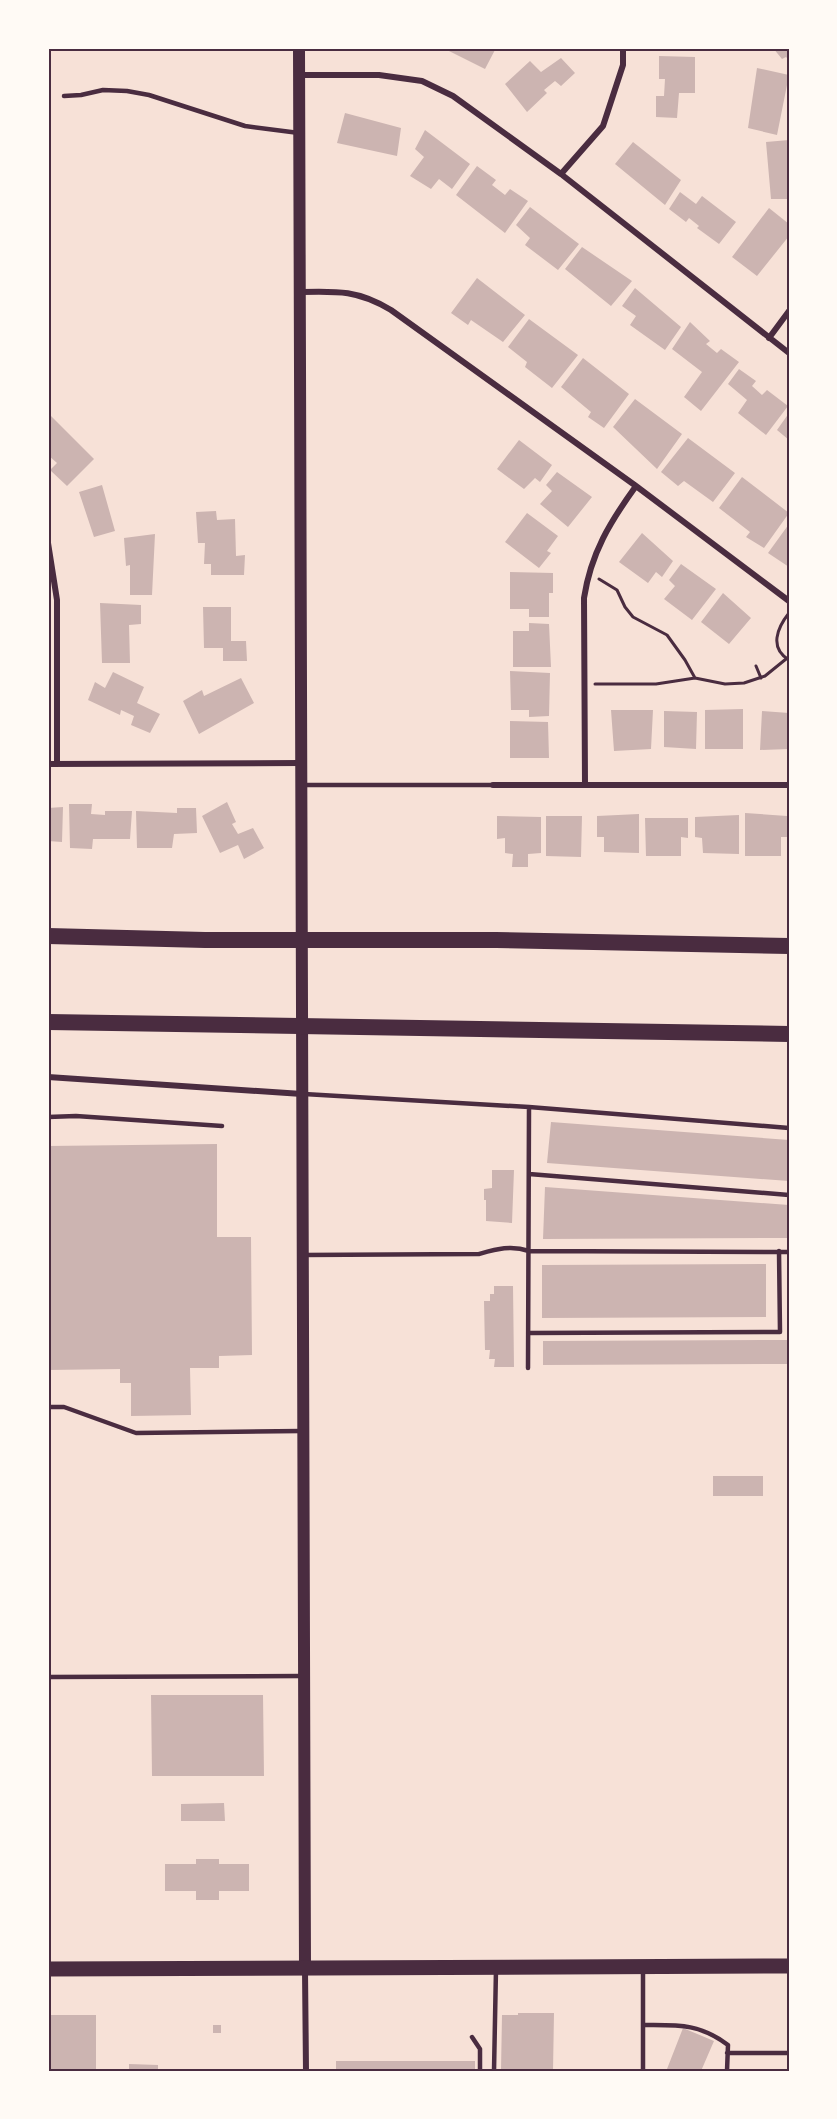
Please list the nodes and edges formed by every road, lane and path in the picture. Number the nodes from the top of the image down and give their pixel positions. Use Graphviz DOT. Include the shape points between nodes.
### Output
graph roads {
  1 [pos="299,48"];
  2 [pos="623,48"];
  3 [pos="299,75"];
  4 [pos="64,96"];
  5 [pos="299,133"];
  6 [pos="561,174"];
  7 [pos="300,292"];
  8 [pos="789,310"];
  9 [pos="769,338"];
  10 [pos="789,353"];
  11 [pos="636,486"];
  12 [pos="48,543"];
  13 [pos="588,573"];
  14 [pos="789,601"];
  15 [pos="789,613"];
  16 [pos="788,660"];
  17 [pos="756,666"];
  18 [pos="694,678"];
  19 [pos="761,678"];
  20 [pos="584,684"];
  21 [pos="301,763"];
  22 [pos="48,764"];
  23 [pos="57,764"];
  24 [pos="302,784"];
  25 [pos="585,784"];
  26 [pos="789,784"];
  27 [pos="493,785"];
  28 [pos="48,936"];
  29 [pos="789,940"];
  30 [pos="719,945"];
  31 [pos="789,946"];
  32 [pos="48,1022"];
  33 [pos="789,1034"];
  34 [pos="48,1077"];
  35 [pos="302,1094"];
  36 [pos="529,1107"];
  37 [pos="48,1117"];
  38 [pos="222,1126"];
  39 [pos="789,1128"];
  40 [pos="529,1174"];
  41 [pos="789,1195"];
  42 [pos="529,1251"];
  43 [pos="779,1251"];
  44 [pos="789,1252"];
  45 [pos="303,1255"];
  46 [pos="529,1333"];
  47 [pos="528,1368"];
  48 [pos="48,1407"];
  49 [pos="304,1431"];
  50 [pos="304,1676"];
  51 [pos="48,1677"];
  52 [pos="496,1966"];
  53 [pos="643,1966"];
  54 [pos="789,1966"];
  55 [pos="48,1969"];
  56 [pos="305,1969"];
  57 [pos="643,2025"];
  58 [pos="472,2037"];
  59 [pos="728,2053"];
  60 [pos="789,2053"];
  61 [pos="306,2071"];
  62 [pos="480,2071"];
  63 [pos="494,2071"];
  64 [pos="643,2071"];
  65 [pos="727,2071"];
  1 -- 3 [label="main road"];
  2 -- 6 [label="street" via="623,65 603,126"];
  3 -- 5 [label="main road"];
  3 -- 6 [label="street" via="379,75 422,81 453,96"];
  4 -- 5 [label="lane" via="127,91 245,126"];
  5 -- 7 [label="main road"];
  6 -- 9 [label="street"];
  7 -- 11 [label="street" via="357,294 380,303"];
  7 -- 21 [label="main road"];
  8 -- 9 [label="street"];
  9 -- 10 [label="street"];
  11 -- 13 [label="street" via="599,544"];
  11 -- 14 [label="street"];
  12 -- 23 [label="street" via="57,600"];
  13 -- 18 [label="path" via="613,586 633,617 667,635"];
  13 -- 20 [label="street" via="584,598"];
  15 -- 16 [label="path" via="776,637 778,649"];
  16 -- 19 [label="path"];
  17 -- 19 [label="path"];
  18 -- 19 [label="path" via="736,684"];
  18 -- 20 [label="path" via="656,684"];
  20 -- 25 [label="street"];
  21 -- 23 [label="street"];
  21 -- 24 [label="main road"];
  22 -- 23 [label="street"];
  24 -- 27 [label="lane"];
  24 -- 35 [label="main road"];
  25 -- 26 [label="street"];
  25 -- 27 [label="street"];
  28 -- 30 [label="highway"];
  29 -- 30 [label="highway"];
  30 -- 31 [label="highway"];
  32 -- 33 [label="highway"];
  34 -- 35 [label="street"];
  35 -- 36 [label="lane"];
  35 -- 45 [label="main road"];
  36 -- 39 [label="lane"];
  36 -- 40 [label="lane"];
  37 -- 38 [label="lane"];
  40 -- 41 [label="lane"];
  40 -- 42 [label="lane"];
  42 -- 43 [label="lane"];
  42 -- 45 [label="lane" via="504,1247 479,1254"];
  42 -- 46 [label="lane"];
  43 -- 44 [label="lane"];
  43 -- 46 [label="lane" via="780,1332"];
  45 -- 49 [label="main road"];
  46 -- 47 [label="lane"];
  48 -- 49 [label="lane" via="64,1407 135,1433"];
  49 -- 50 [label="main road"];
  50 -- 51 [label="lane"];
  50 -- 56 [label="main road"];
  52 -- 53 [label="main road"];
  52 -- 56 [label="main road"];
  52 -- 63 [label="lane"];
  53 -- 54 [label="main road"];
  53 -- 57 [label="lane"];
  55 -- 56 [label="main road"];
  56 -- 61 [label="street"];
  57 -- 59 [label="lane" via="687,2025 719,2038 728,2045"];
  57 -- 64 [label="lane"];
  58 -- 62 [label="lane" via="480,2049"];
  59 -- 60 [label="lane"];
  59 -- 65 [label="lane"];
}
